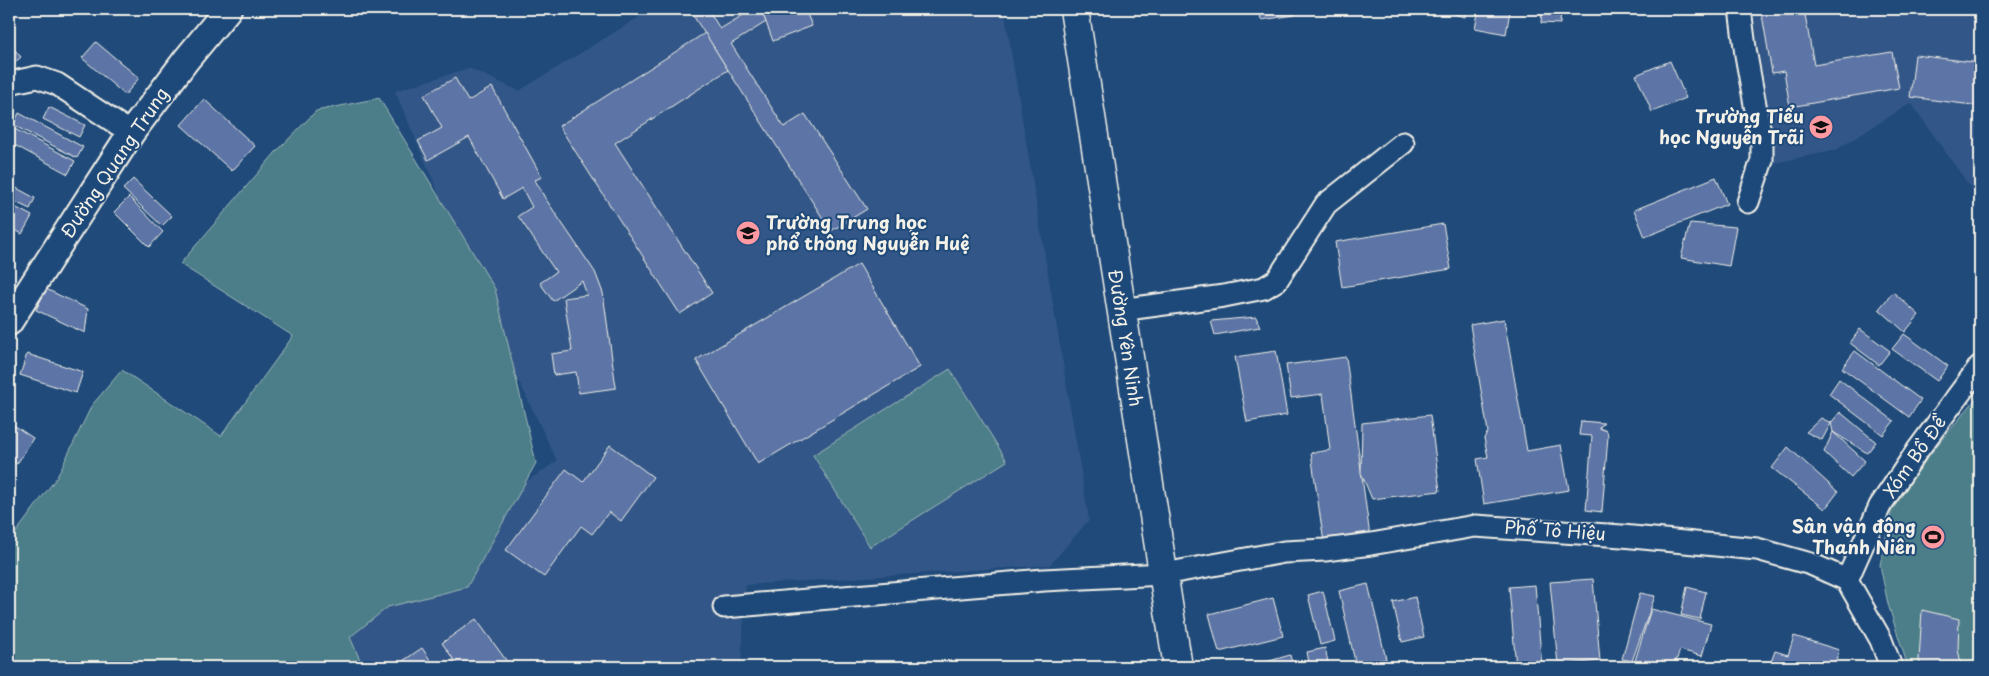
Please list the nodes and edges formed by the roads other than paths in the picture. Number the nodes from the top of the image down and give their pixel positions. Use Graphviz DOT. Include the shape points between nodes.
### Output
graph roads {
  1 [pos="228,9"];
  2 [pos="1074,9"];
  3 [pos="1740,9"];
  4 [pos="9,83"];
  5 [pos="131,133"];
  6 [pos="1404,143"];
  7 [pos="1748,202"];
  8 [pos="1120,310"];
  9 [pos="9,322"];
  10 [pos="1980,366"];
  11 [pos="1164,574"];
  12 [pos="1847,580"];
  13 [pos="724,606"];
  14 [pos="1178,667"];
  15 [pos="1891,667"];
  1 -- 5 [label="street, Đường Quang Trung"];
  2 -- 8 [label="main road, Đường Yên Ninh"];
  3 -- 7 [label="street" via="1762,142 1762,160"];
  4 -- 5 [label="street" via="37,77 57,84"];
  5 -- 9 [label="street, Đường Quang Trung"];
  6 -- 8 [label="street" via="1326,204 1278,280 1264,288 1224,296"];
  8 -- 11 [label="main road, Đường Yên Ninh"];
  10 -- 12 [label="street, Xóm Bồ Đề" via="1880,506"];
  11 -- 12 [label="street, Phố Tô Hiệu" via="1284,552 1371,544 1475,526 1757,549 1811,564"];
  11 -- 13 [label="street, Phố Tô Hiệu" via="1044,580"];
  11 -- 14 [label="main road, Đường Yên Ninh"];
  12 -- 15 [label="street" via="1881,640"];
}
